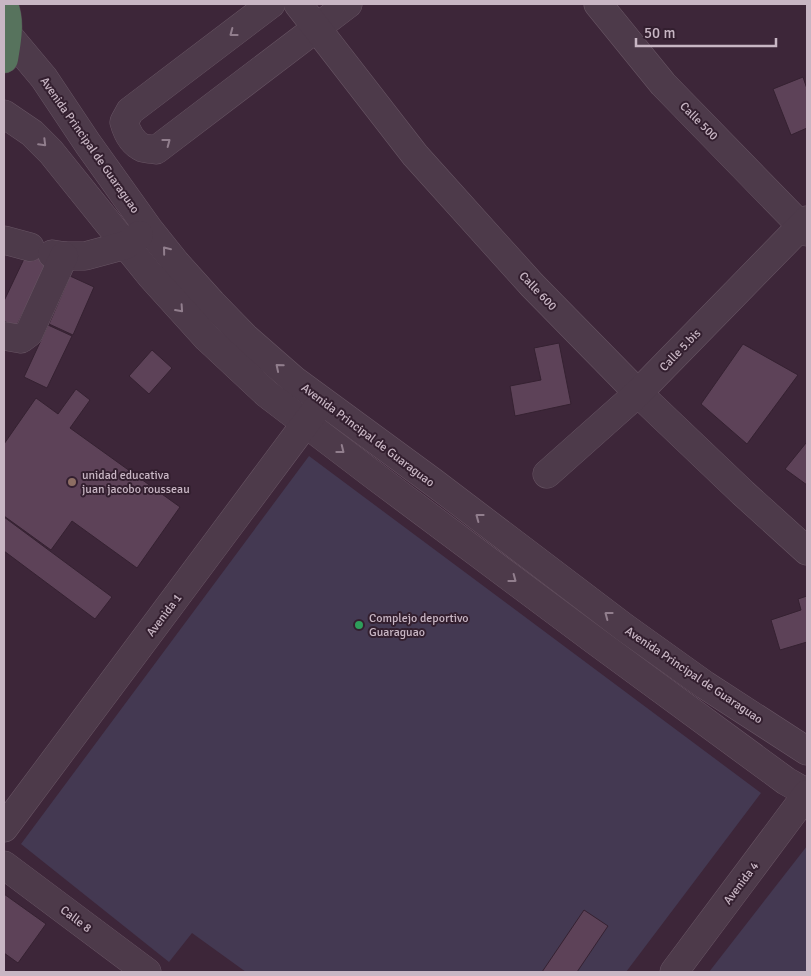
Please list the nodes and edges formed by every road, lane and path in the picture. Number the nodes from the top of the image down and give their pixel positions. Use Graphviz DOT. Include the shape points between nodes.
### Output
graph roads {
  1 [pos="271,4"];
  2 [pos="298,4"];
  3 [pos="348,4"];
  4 [pos="598,4"];
  5 [pos="6,23"];
  6 [pos="317,28"];
  7 [pos="4,114"];
  8 [pos="805,226"];
  9 [pos="148,228"];
  10 [pos="4,240"];
  11 [pos="126,245"];
  12 [pos="48,252"];
  13 [pos="4,336"];
  14 [pos="638,393"];
  15 [pos="322,401"];
  16 [pos="307,424"];
  17 [pos="547,474"];
  18 [pos="807,551"];
  19 [pos="807,751"];
  20 [pos="807,793"];
  21 [pos="4,828"];
  22 [pos="4,865"];
  23 [pos="147,972"];
  24 [pos="674,972"];
  1 -- 6 [label="street, one-way" via="130,111 124,122 131,139 143,148 156,150"];
  2 -- 6 [label="street, Calle 600"];
  3 -- 6 [label="street"];
  4 -- 8 [label="street, Calle 500" via="663,84"];
  5 -- 9 [label="street, Avenida Principal de Guaraguao"];
  6 -- 14 [label="street, Calle 600" via="414,155 532,286"];
  7 -- 11 [label="street, one-way" via="32,133 51,152"];
  8 -- 14 [label="street, Calle 5.bis"];
  9 -- 11 [label="street"];
  15 -- 9 [label="street, Avenida Principal de Guaraguao, one-way" via="246,338"];
  10 -- 12 [label="street"];
  11 -- 12 [label="street" via="84,256"];
  11 -- 16 [label="street, one-way" via="207,338 267,394"];
  12 -- 13 [label="street" via="29,333 21,338"];
  14 -- 17 [label="street, Calle 5.bis"];
  14 -- 18 [label="street, Calle 600"];
  15 -- 16 [label="street, Avenida 1"];
  19 -- 15 [label="street, Avenida Principal de Guaraguao, one-way" via="706,686"];
  16 -- 20 [label="street, one-way" via="594,640 786,781"];
  16 -- 21 [label="street, Avenida 1"];
  20 -- 24 [label="street, Avenida 4"];
  22 -- 23 [label="street, Calle 8"];
}
